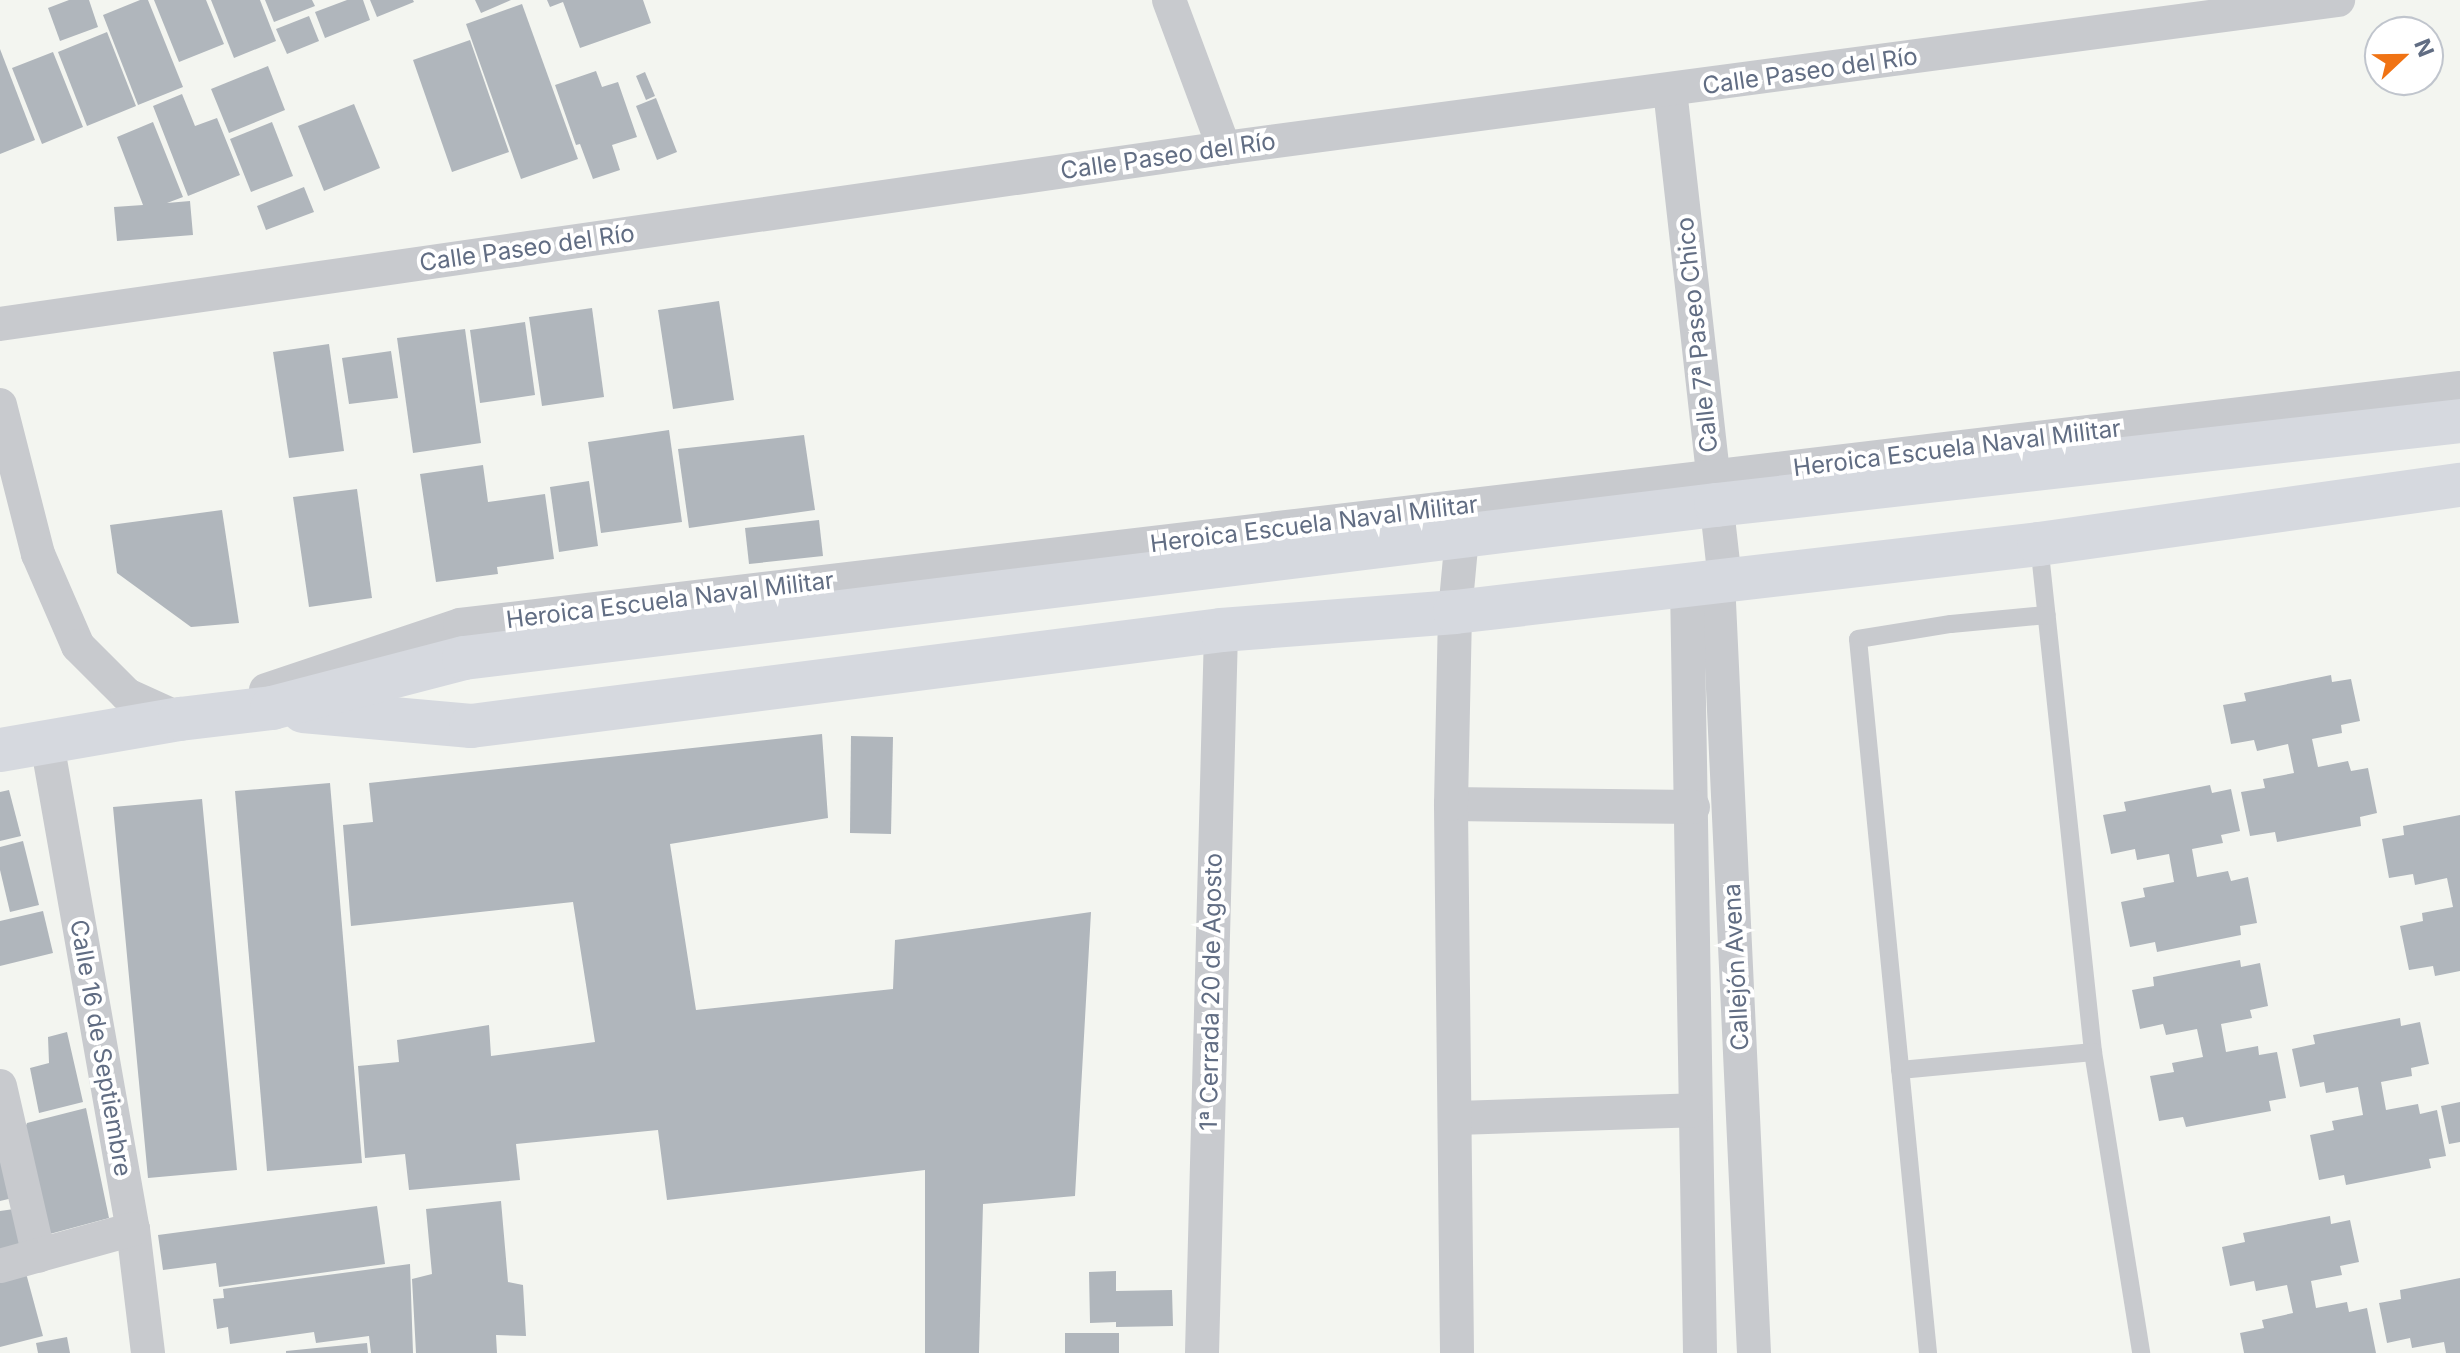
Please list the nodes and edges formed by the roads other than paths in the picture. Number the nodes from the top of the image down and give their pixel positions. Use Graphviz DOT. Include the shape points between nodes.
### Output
graph roads {
  1 [pos="1169,0"];
  2 [pos="2338,0"];
  3 [pos="2175,11"];
  4 [pos="1670,90"];
  5 [pos="1224,148"];
  6 [pos="0,324"];
  7 [pos="2460,388"];
  8 [pos="0,405"];
  9 [pos="2460,421"];
  10 [pos="2460,485"];
  11 [pos="1713,491"];
  12 [pos="1462,536"];
  13 [pos="2039,544"];
  14 [pos="1710,582"];
  15 [pos="1455,612"];
  16 [pos="2047,615"];
  17 [pos="1221,630"];
  18 [pos="272,708"];
  19 [pos="180,719"];
  20 [pos="47,743"];
  21 [pos="0,750"];
  22 [pos="1451,804"];
  23 [pos="1693,807"];
  24 [pos="2093,1052"];
  25 [pos="1900,1070"];
  26 [pos="0,1086"];
  27 [pos="1694,1110"];
  28 [pos="1457,1118"];
  29 [pos="133,1229"];
  30 [pos="39,1256"];
  31 [pos="0,1266"];
  32 [pos="148,1353"];
  33 [pos="1202,1353"];
  34 [pos="1457,1353"];
  35 [pos="1700,1353"];
  36 [pos="1754,1353"];
  37 [pos="1928,1353"];
  38 [pos="2141,1353"];
  1 -- 5 [label="street"];
  2 -- 3 [label="street, Calle Paseo del Río"];
  3 -- 4 [label="street, Calle Paseo del Río"];
  4 -- 5 [label="street, Calle Paseo del Río"];
  4 -- 11 [label="street, Calle 7ª Paseo Chico"];
  5 -- 6 [label="street, Calle Paseo del Río"];
  7 -- 11 [label="street, Heroica Escuela Naval Militar"];
  8 -- 19 [label="street" via="38,554 78,646 127,695"];
  9 -- 11 [label="main road, Heroica Escuela Naval Militar"];
  10 -- 13 [label="main road, Heroica Escuela Naval Militar"];
  11 -- 12 [label="main road, Heroica Escuela Naval Militar"];
  11 -- 14 [label="street, Calle 7ª Paseo Chico"];
  11 -- 19 [label="street, Heroica Escuela Naval Militar" via="460,625"];
  12 -- 15 [label="street"];
  12 -- 18 [label="main road, Heroica Escuela Naval Militar" via="464,658"];
  13 -- 14 [label="main road, Heroica Escuela Naval Militar"];
  13 -- 16 [label="lane"];
  14 -- 15 [label="main road, Heroica Escuela Naval Militar"];
  14 -- 23 [label="street"];
  14 -- 36 [label="street, Callejón Avena"];
  15 -- 17 [label="main road, Heroica Escuela Naval Militar"];
  15 -- 22 [label="street"];
  16 -- 24 [label="lane"];
  16 -- 25 [label="lane" via="1858,639"];
  17 -- 18 [label="main road, Heroica Escuela Naval Militar" via="471,726"];
  17 -- 33 [label="street, 1ª Cerrada 20 de Agosto"];
  18 -- 19 [label="main road, Heroica Escuela Naval Militar"];
  19 -- 20 [label="main road, Heroica Escuela Naval Militar"];
  20 -- 21 [label="main road, Heroica Escuela Naval Militar"];
  20 -- 29 [label="street, Calle 16 de Septiembre"];
  22 -- 23 [label="street"];
  22 -- 28 [label="street"];
  23 -- 27 [label="street"];
  24 -- 25 [label="lane"];
  24 -- 38 [label="lane"];
  25 -- 37 [label="lane"];
  26 -- 30 [label="street"];
  27 -- 28 [label="street"];
  27 -- 35 [label="street"];
  28 -- 34 [label="street"];
  29 -- 30 [label="street"];
  29 -- 32 [label="street, Calle 16 de Septiembre"];
  30 -- 31 [label="street"];
}
